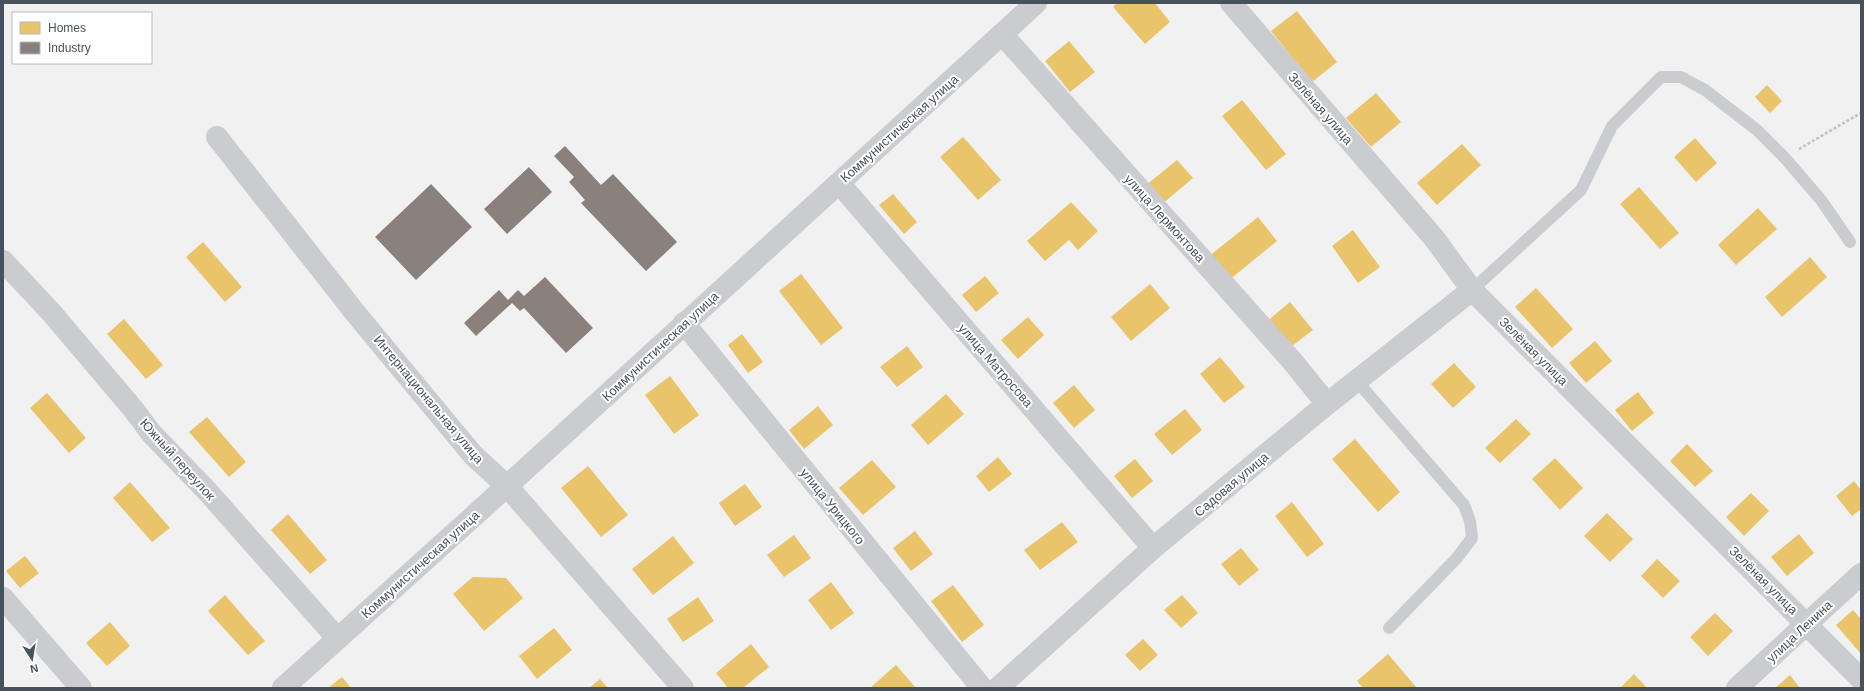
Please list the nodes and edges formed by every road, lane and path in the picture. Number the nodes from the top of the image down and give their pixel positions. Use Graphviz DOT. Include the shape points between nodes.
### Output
graph roads {
  1 [pos="1036,3"];
  2 [pos="1231,3"];
  3 [pos="1002,34"];
  4 [pos="1861,113"];
  5 [pos="218,137"];
  6 [pos="1785,158"];
  7 [pos="839,183"];
  8 [pos="1850,242"];
  9 [pos="3,261"];
  10 [pos="1472,290"];
  11 [pos="684,323"];
  12 [pos="1356,380"];
  13 [pos="1327,404"];
  14 [pos="508,486"];
  15 [pos="1154,548"];
  16 [pos="1861,574"];
  17 [pos="3,598"];
  18 [pos="1807,623"];
  19 [pos="1390,628"];
  20 [pos="337,638"];
  21 [pos="1861,679"];
  22 [pos="81,688"];
  23 [pos="283,688"];
  24 [pos="683,688"];
  25 [pos="982,688"];
  26 [pos="998,688"];
  27 [pos="1737,688"];
  1 -- 3 [label="street, Коммунистическая улица"];
  2 -- 10 [label="street, Зелёная улица" via="1434,238"];
  3 -- 7 [label="street, Коммунистическая улица"];
  3 -- 13 [label="street, улица Лермонтова" via="1293,362"];
  4 -- 6 [label="path"];
  5 -- 14 [label="street, Интернациональная улица" via="357,315 473,455"];
  6 -- 8 [label="lane" via="1821,200"];
  6 -- 10 [label="lane" via="1757,130 1705,90 1681,77 1661,77 1612,126 1581,190"];
  7 -- 11 [label="street, Коммунистическая улица"];
  7 -- 15 [label="street, улица Матросова"];
  9 -- 20 [label="street, Южный переулок" via="55,317 151,433 208,492"];
  10 -- 12 [label="street, Садовая улица"];
  10 -- 18 [label="street, Зелёная улица"];
  11 -- 14 [label="street, Коммунистическая улица"];
  11 -- 25 [label="street, улица Урицкого"];
  12 -- 13 [label="street, Садовая улица"];
  12 -- 19 [label="lane" via="1464,505 1470,521 1472,538"];
  13 -- 15 [label="street, Садовая улица"];
  14 -- 20 [label="street, Коммунистическая улица"];
  14 -- 24 [label="street, Интернациональная улица"];
  15 -- 26 [label="street, Садовая улица"];
  16 -- 18 [label="street, улица Ленина"];
  17 -- 22 [label="street"];
  18 -- 21 [label="street, Зелёная улица"];
  18 -- 27 [label="street, улица Ленина"];
  20 -- 23 [label="street, Коммунистическая улица"];
}
